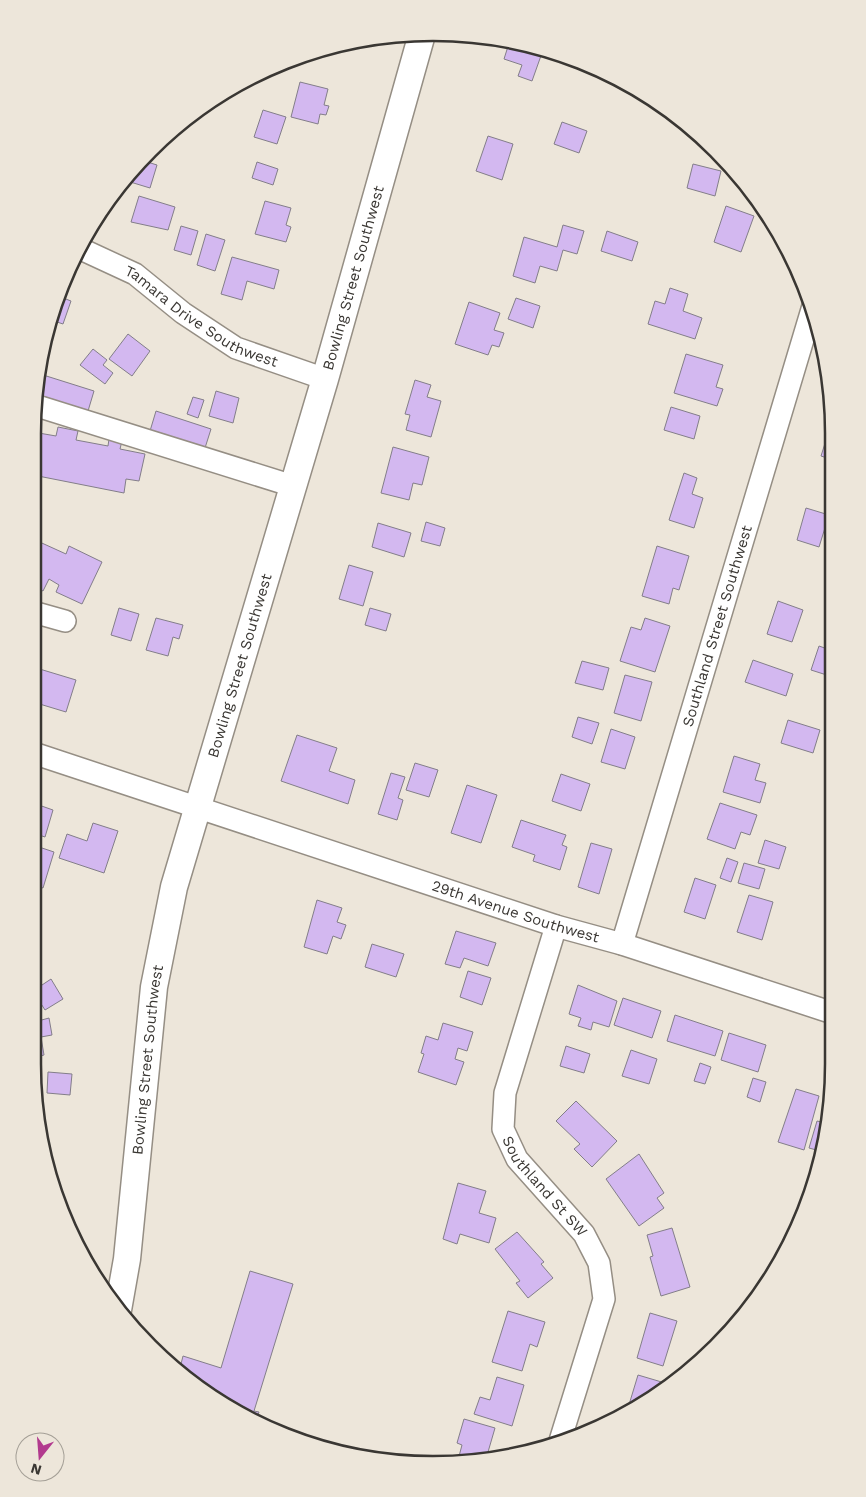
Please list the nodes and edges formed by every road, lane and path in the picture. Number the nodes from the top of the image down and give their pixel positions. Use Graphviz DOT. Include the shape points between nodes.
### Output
graph roads {
  1 [pos="420,42"];
  2 [pos="86,251"];
  3 [pos="808,322"];
  4 [pos="324,379"];
  5 [pos="42,407"];
  6 [pos="293,486"];
  7 [pos="41,614"];
  8 [pos="65,621"];
  9 [pos="41,756"];
  10 [pos="197,808"];
  11 [pos="556,926"];
  12 [pos="622,944"];
  13 [pos="825,1010"];
  14 [pos="120,1299"];
  15 [pos="562,1434"];
  1 -- 4 [label="main road, Bowling Street Southwest"];
  2 -- 4 [label="street, Tamara Drive Southwest" via="136,274 183,313 236,348"];
  3 -- 12 [label="street, Southland Street Southwest"];
  4 -- 6 [label="main road, Bowling Street Southwest"];
  5 -- 6 [label="street"];
  6 -- 10 [label="main road, Bowling Street Southwest"];
  7 -- 8 [label="street"];
  9 -- 10 [label="street, 29th Avenue Southwest"];
  10 -- 11 [label="street, 29th Avenue Southwest"];
  10 -- 14 [label="main road, Bowling Street Southwest" via="174,887 154,987 127,1259"];
  11 -- 12 [label="street, 29th Avenue Southwest"];
  11 -- 15 [label="street, Southland St SW" via="505,1093 503,1129 517,1159 584,1234 599,1263 604,1299"];
  12 -- 13 [label="street, 29th Avenue Southwest"];
}
